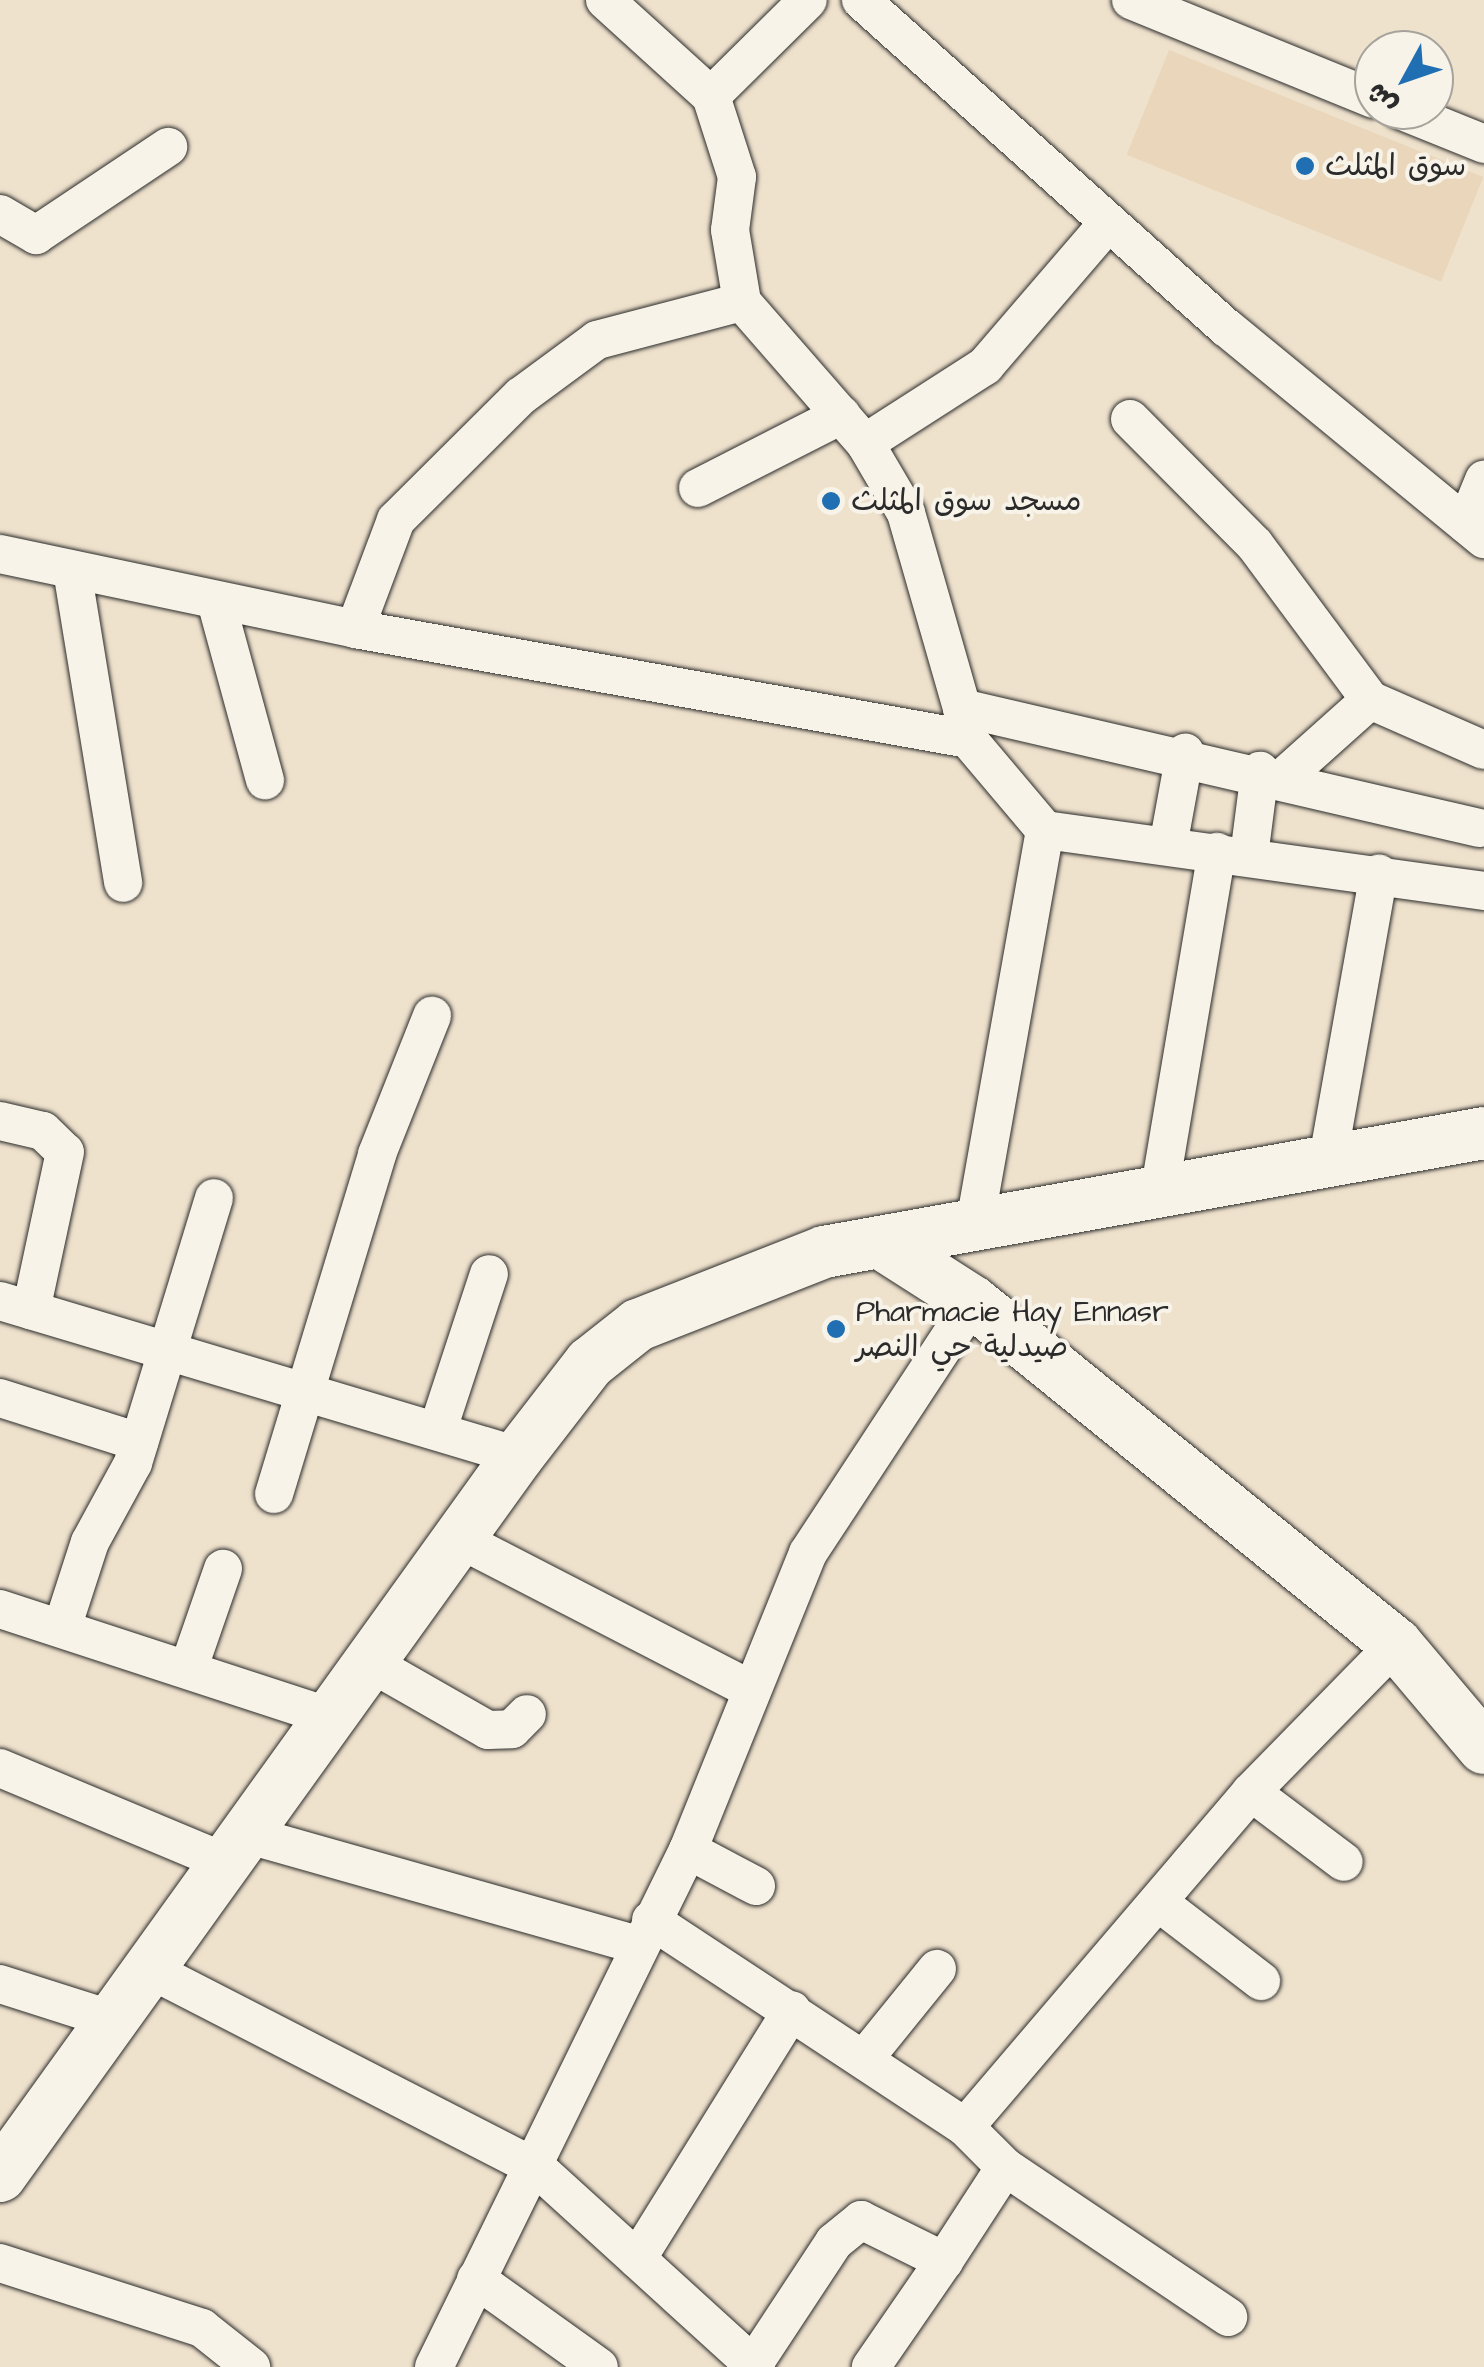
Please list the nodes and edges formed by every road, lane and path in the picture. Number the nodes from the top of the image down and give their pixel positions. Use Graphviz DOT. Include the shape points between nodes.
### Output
graph roads {
  1 [pos="605,0"];
  2 [pos="808,0"];
  3 [pos="861,0"];
  4 [pos="1130,0"];
  5 [pos="1354,92"];
  6 [pos="711,96"];
  7 [pos="1449,130"];
  8 [pos="1484,144"];
  9 [pos="168,147"];
  10 [pos="0,214"];
  11 [pos="1107,224"];
  12 [pos="742,302"];
  13 [pos="840,415"];
  14 [pos="1130,419"];
  15 [pos="865,443"];
  16 [pos="1484,480"];
  17 [pos="698,488"];
  18 [pos="1475,532"];
  19 [pos="0,554"];
  20 [pos="72,570"];
  21 [pos="216,601"];
  22 [pos="355,629"];
  23 [pos="1370,700"];
  24 [pos="965,724"];
  25 [pos="1484,750"];
  26 [pos="1185,753"];
  27 [pos="1273,773"];
  28 [pos="265,780"];
  29 [pos="1482,822"];
  30 [pos="1044,830"];
  31 [pos="1168,846"];
  32 [pos="1233,854"];
  33 [pos="1379,874"];
  34 [pos="123,883"];
  35 [pos="1484,891"];
  36 [pos="432,1016"];
  37 [pos="0,1122"];
  38 [pos="1484,1133"];
  39 [pos="1328,1159"];
  40 [pos="1160,1188"];
  41 [pos="214,1198"];
  42 [pos="976,1224"];
  43 [pos="884,1245"];
  44 [pos="489,1274"];
  45 [pos="973,1302"];
  46 [pos="15,1306"];
  47 [pos="168,1353"];
  48 [pos="306,1392"];
  49 [pos="0,1398"];
  50 [pos="438,1429"];
  51 [pos="139,1442"];
  52 [pos="518,1456"];
  53 [pos="274,1494"];
  54 [pos="461,1540"];
  55 [pos="223,1568"];
  56 [pos="0,1609"];
  57 [pos="62,1628"];
  58 [pos="1396,1644"];
  59 [pos="374,1665"];
  60 [pos="188,1667"];
  61 [pos="752,1690"];
  62 [pos="527,1714"];
  63 [pos="334,1718"];
  64 [pos="1484,1748"];
  65 [pos="0,1768"];
  66 [pos="1251,1792"];
  67 [pos="239,1850"];
  68 [pos="688,1850"];
  69 [pos="1344,1862"];
  70 [pos="756,1886"];
  71 [pos="1158,1902"];
  72 [pos="645,1933"];
  73 [pos="149,1969"];
  74 [pos="937,1969"];
  75 [pos="1260,1980"];
  76 [pos="0,1984"];
  77 [pos="792,2010"];
  78 [pos="114,2020"];
  79 [pos="864,2060"];
  80 [pos="965,2127"];
  81 [pos="1006,2167"];
  82 [pos="537,2168"];
  83 [pos="0,2176"];
  84 [pos="637,2259"];
  85 [pos="944,2261"];
  86 [pos="0,2263"];
  87 [pos="476,2279"];
  88 [pos="1228,2316"];
  89 [pos="755,2366"];
  90 [pos="250,2367"];
  91 [pos="434,2367"];
  92 [pos="600,2367"];
  93 [pos="871,2367"];
  1 -- 6 [label="street"];
  2 -- 6 [label="street"];
  3 -- 11 [label="street"];
  4 -- 5 [label="street"];
  6 -- 12 [label="street" via="737,177 730,230"];
  7 -- 8 [label="street"];
  9 -- 10 [label="street" via="48,230 36,234"];
  11 -- 15 [label="street" via="985,366"];
  11 -- 18 [label="street"];
  12 -- 13 [label="street"];
  12 -- 22 [label="street" via="597,340 521,396 396,520"];
  13 -- 15 [label="street"];
  13 -- 17 [label="street"];
  14 -- 23 [label="street" via="1255,546"];
  15 -- 24 [label="street" via="906,513"];
  16 -- 18 [label="street"];
  19 -- 20 [label="street"];
  20 -- 21 [label="street"];
  20 -- 34 [label="street"];
  21 -- 22 [label="street"];
  21 -- 28 [label="street"];
  22 -- 24 [label="street"];
  23 -- 25 [label="street"];
  23 -- 27 [label="street"];
  24 -- 26 [label="street"];
  24 -- 30 [label="street"];
  26 -- 27 [label="street"];
  26 -- 31 [label="street"];
  27 -- 29 [label="street"];
  27 -- 32 [label="street"];
  30 -- 31 [label="street"];
  30 -- 42 [label="street"];
  31 -- 32 [label="street"];
  32 -- 33 [label="street"];
  32 -- 40 [label="street"];
  33 -- 35 [label="street"];
  33 -- 39 [label="street"];
  36 -- 48 [label="street" via="377,1154"];
  37 -- 46 [label="street" via="43,1131 65,1152"];
  38 -- 39 [label="street"];
  39 -- 40 [label="street"];
  40 -- 42 [label="street"];
  41 -- 47 [label="street"];
  42 -- 43 [label="street"];
  43 -- 45 [label="street"];
  43 -- 52 [label="street" via="824,1252 638,1324 590,1363"];
  44 -- 50 [label="street"];
  45 -- 58 [label="street"];
  45 -- 61 [label="street" via="808,1553"];
  46 -- 47 [label="street"];
  47 -- 48 [label="street"];
  47 -- 51 [label="street"];
  48 -- 50 [label="street"];
  48 -- 53 [label="street"];
  49 -- 51 [label="street"];
  50 -- 52 [label="street"];
  51 -- 57 [label="street"];
  52 -- 54 [label="street"];
  54 -- 59 [label="street"];
  54 -- 61 [label="street"];
  55 -- 60 [label="street"];
  56 -- 57 [label="street"];
  57 -- 60 [label="street"];
  58 -- 64 [label="street"];
  58 -- 66 [label="street"];
  59 -- 62 [label="street" via="488,1730 512,1729"];
  59 -- 63 [label="street"];
  60 -- 63 [label="street"];
  61 -- 68 [label="street"];
  63 -- 67 [label="street"];
  65 -- 67 [label="street"];
  66 -- 69 [label="street"];
  66 -- 71 [label="street"];
  67 -- 72 [label="street"];
  67 -- 73 [label="street"];
  68 -- 70 [label="street"];
  68 -- 72 [label="street"];
  71 -- 75 [label="street"];
  71 -- 80 [label="street"];
  72 -- 77 [label="street"];
  72 -- 82 [label="street"];
  73 -- 78 [label="street"];
  73 -- 82 [label="street"];
  74 -- 79 [label="street"];
  76 -- 78 [label="street"];
  77 -- 79 [label="street"];
  77 -- 84 [label="street"];
  78 -- 83 [label="street"];
  79 -- 80 [label="street"];
  80 -- 81 [label="street"];
  81 -- 85 [label="street"];
  81 -- 88 [label="street"];
  82 -- 84 [label="street"];
  82 -- 87 [label="street"];
  84 -- 89 [label="street"];
  85 -- 89 [label="street" via="875,2220 847,2226"];
  85 -- 93 [label="street"];
  86 -- 90 [label="street" via="202,2328"];
  87 -- 91 [label="street"];
  87 -- 92 [label="street"];
}
